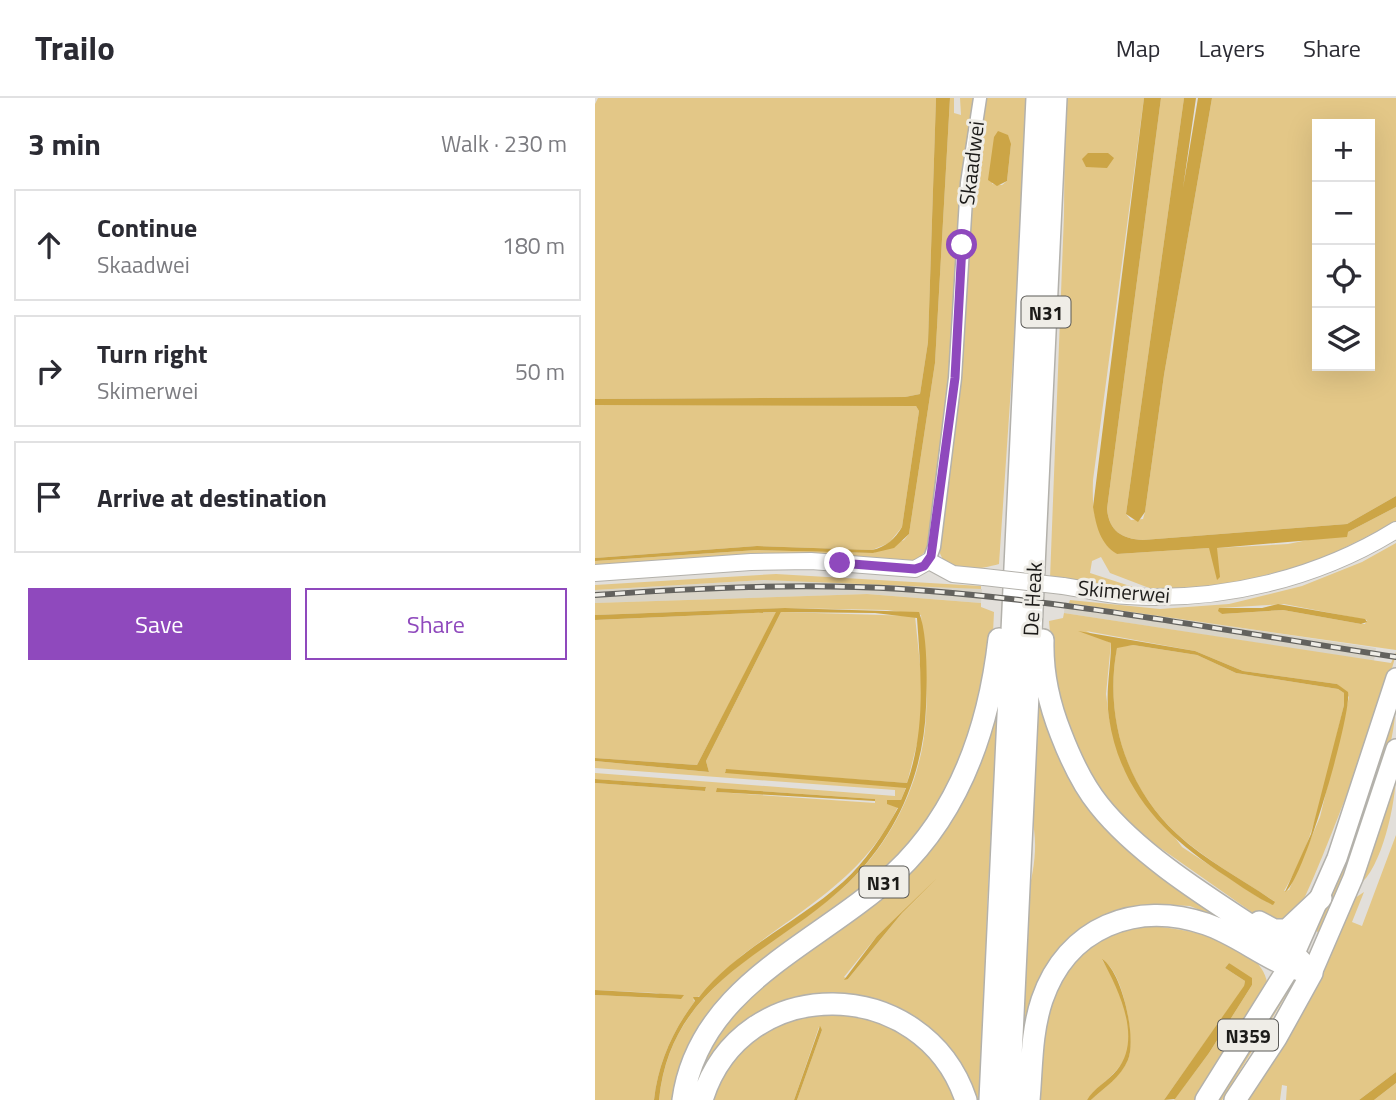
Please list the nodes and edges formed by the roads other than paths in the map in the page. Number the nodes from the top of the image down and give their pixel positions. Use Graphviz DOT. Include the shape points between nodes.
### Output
graph roads {
  1 [pos="980,98"];
  2 [pos="1037,98"];
  3 [pos="1056,98"];
  4 [pos="1029,468"];
  5 [pos="1396,530"];
  6 [pos="929,561"];
  7 [pos="595,573"];
  8 [pos="1396,678"];
  9 [pos="1396,749"];
  10 [pos="1321,898"];
  11 [pos="1220,903"];
  12 [pos="1291,962"];
  13 [pos="1312,973"];
  14 [pos="683,1100"];
  15 [pos="702,1100"];
  16 [pos="966,1100"];
  17 [pos="991,1100"];
  18 [pos="1009,1100"];
  19 [pos="1029,1100"];
  20 [pos="1206,1100"];
  21 [pos="1235,1100"];
  1 -- 6 [label="street, Skaadwei" via="967,183 955,378"];
  2 -- 4 [label="highway, De Heak / N31"];
  3 -- 4 [label="highway, De Heak / N31"];
  4 -- 11 [label="highway, N31" via="1045,520 1045,680 1073,762 1100,806 1133,840"];
  4 -- 14 [label="highway, N31" via="1008,504 990,699 957,792 918,849 896,872 856,908 764,971 723,1009 699,1044"];
  4 -- 17 [label="highway, De Heak / N31"];
  4 -- 18 [label="highway, De Heak / N31"];
  5 -- 6 [label="street, Skimerwei, bridge" via="1324,566 1239,590 1147,597 953,574"];
  6 -- 7 [label="street" via="915,569 811,561"];
  8 -- 10 [label="main road"];
  9 -- 13 [label="main road, N359" via="1343,905"];
  10 -- 11 [label="highway, N31" via="1284,931"];
  10 -- 12 [label="main road, N359"];
  11 -- 12 [label="highway, N31"];
  12 -- 13 [label="highway"];
  12 -- 19 [label="highway" via="1194,920 1143,916 1102,927 1072,950 1048,985 1032,1041"];
  12 -- 20 [label="highway, N359"];
  13 -- 21 [label="highway, N359"];
  15 -- 16 [label="highway" via="717,1068 745,1035 780,1013 831,1003 878,1010 920,1032 947,1060"];
}
